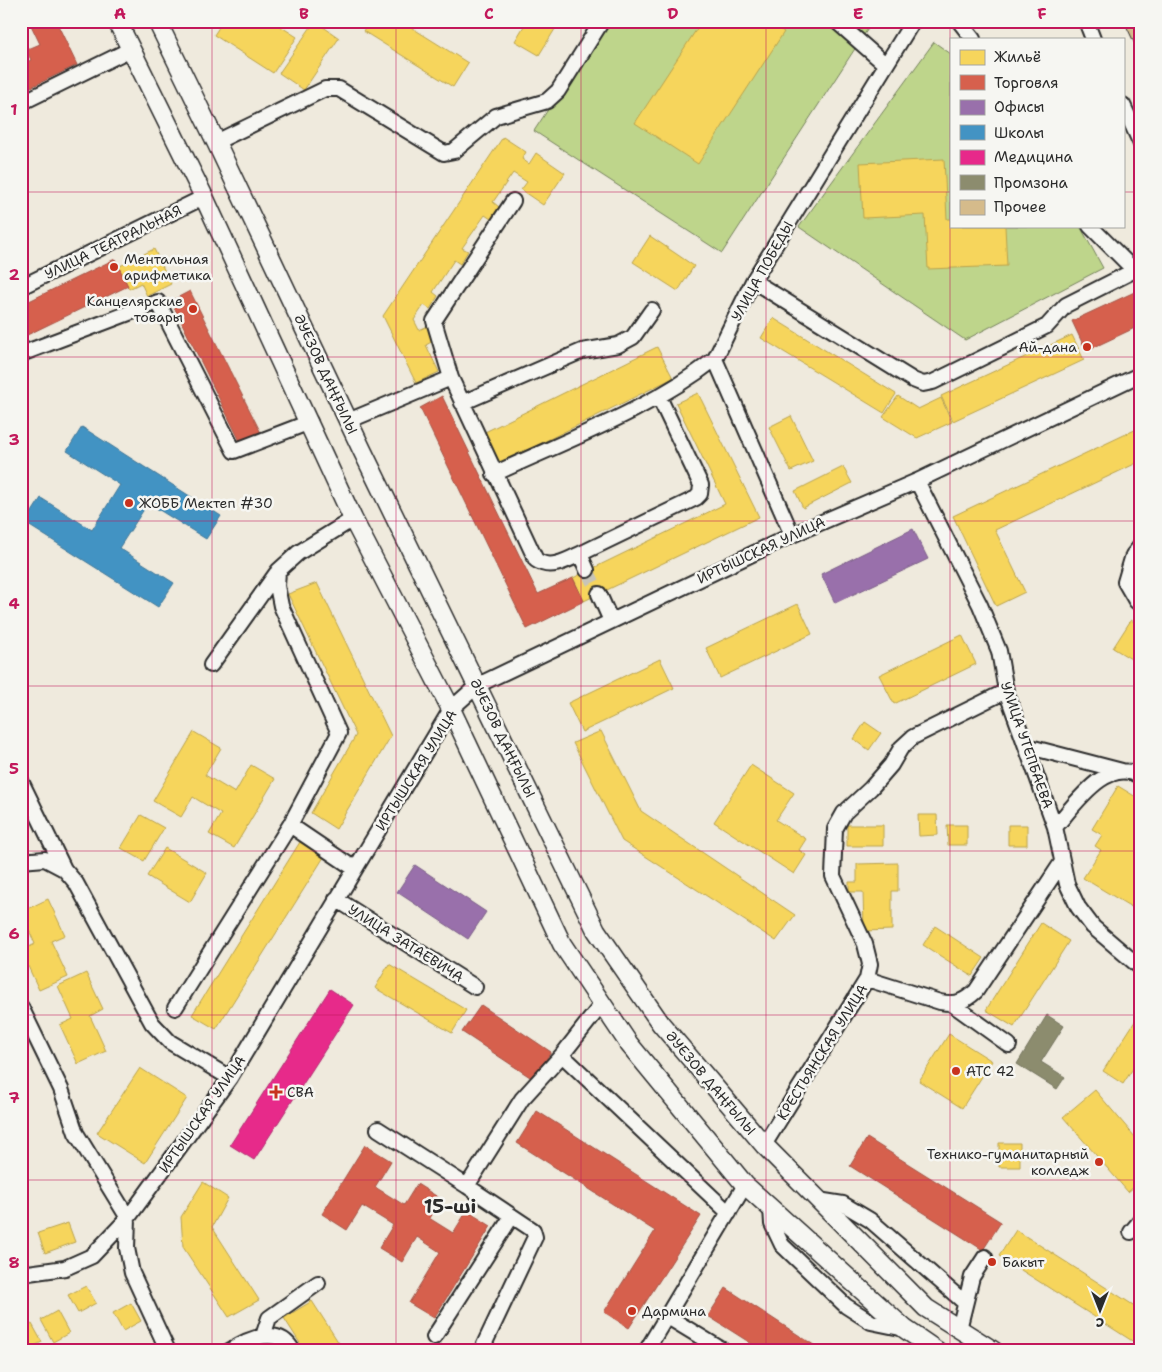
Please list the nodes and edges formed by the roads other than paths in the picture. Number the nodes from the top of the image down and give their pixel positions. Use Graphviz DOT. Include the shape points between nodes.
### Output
graph roads {
  1 [pos="117,21"];
  2 [pos="157,21"];
  3 [pos="602,21"];
  4 [pos="836,21"];
  5 [pos="913,21"];
  6 [pos="959,21"];
  7 [pos="1086,21"];
  8 [pos="973,38"];
  9 [pos="1093,38"];
  10 [pos="131,49"];
  11 [pos="886,65"];
  12 [pos="21,103"];
  13 [pos="1124,107"];
  14 [pos="216,142"];
  15 [pos="1141,144"];
  16 [pos="204,197"];
  17 [pos="512,202"];
  18 [pos="1092,228"];
  19 [pos="1138,268"];
  20 [pos="753,281"];
  21 [pos="21,287"];
  22 [pos="652,310"];
  23 [pos="21,354"];
  24 [pos="715,359"];
  25 [pos="1141,374"];
  26 [pos="451,378"];
  27 [pos="659,397"];
  28 [pos="462,403"];
  29 [pos="348,421"];
  30 [pos="310,422"];
  31 [pos="494,474"];
  32 [pos="917,481"];
  33 [pos="353,519"];
  34 [pos="792,535"];
  35 [pos="1141,545"];
  36 [pos="580,554"];
  37 [pos="587,570"];
  38 [pos="278,571"];
  39 [pos="599,594"];
  40 [pos="1141,605"];
  41 [pos="611,621"];
  42 [pos="210,665"];
  43 [pos="478,686"];
  44 [pos="1006,692"];
  45 [pos="451,709"];
  46 [pos="1026,746"];
  47 [pos="1122,771"];
  48 [pos="1141,778"];
  49 [pos="21,781"];
  50 [pos="290,825"];
  51 [pos="1055,827"];
  52 [pos="21,861"];
  53 [pos="1062,862"];
  54 [pos="64,869"];
  55 [pos="355,869"];
  56 [pos="336,899"];
  57 [pos="1141,968"];
  58 [pos="867,979"];
  59 [pos="476,987"];
  60 [pos="602,1004"];
  61 [pos="952,1004"];
  62 [pos="176,1008"];
  63 [pos="22,1009"];
  64 [pos="1010,1045"];
  65 [pos="562,1055"];
  66 [pos="230,1078"];
  67 [pos="378,1129"];
  68 [pos="764,1145"];
  69 [pos="745,1185"];
  70 [pos="467,1186"];
  71 [pos="818,1200"];
  72 [pos="729,1213"];
  73 [pos="512,1216"];
  74 [pos="128,1218"];
  75 [pos="1141,1220"];
  76 [pos="1131,1232"];
  77 [pos="985,1257"];
  78 [pos="21,1274"];
  79 [pos="318,1283"];
  80 [pos="965,1303"];
  81 [pos="668,1317"];
  82 [pos="959,1329"];
  83 [pos="263,1336"];
  84 [pos="434,1338"];
  85 [pos="168,1351"];
  86 [pos="229,1351"];
  87 [pos="293,1351"];
  88 [pos="481,1351"];
  89 [pos="646,1351"];
  90 [pos="724,1351"];
  91 [pos="937,1351"];
  92 [pos="994,1351"];
  1 -- 10 [label="main road"];
  2 -- 14 [label="main road, ӘУЕЗОВ ДАҢҒЫЛЫ"];
  3 -- 14 [label="street" via="558,91 547,101 496,116 454,150 444,153 339,89 325,89"];
  4 -- 11 [label="street"];
  5 -- 11 [label="street, УЛИЦА ПОБЕДЫ"];
  6 -- 8 [label="street"];
  7 -- 9 [label="street"];
  10 -- 12 [label="street"];
  10 -- 16 [label="main road"];
  11 -- 20 [label="street, УЛИЦА ПОБЕДЫ"];
  13 -- 15 [label="street"];
  14 -- 29 [label="main road, ӘУЕЗОВ ДАҢҒЫЛЫ"];
  16 -- 21 [label="street, УЛИЦА ТЕАТРАЛЬНАЯ"];
  16 -- 30 [label="main road"];
  17 -- 26 [label="street" via="434,321"];
  18 -- 19 [label="street"];
  19 -- 20 [label="street" via="1066,305 1048,326 923,384"];
  20 -- 24 [label="street, УЛИЦА ПОБЕДЫ"];
  22 -- 28 [label="street" via="633,337 618,345 582,351"];
  23 -- 30 [label="street" via="158,302 234,451"];
  24 -- 27 [label="street" via="686,382"];
  24 -- 34 [label="street"];
  25 -- 32 [label="street, ИРТЫШСКАЯ УЛИЦА"];
  26 -- 28 [label="street"];
  26 -- 29 [label="street"];
  27 -- 31 [label="street"];
  27 -- 36 [label="street" via="701,485 700,494"];
  28 -- 31 [label="street"];
  29 -- 43 [label="main road, ӘУЕЗОВ ДАҢҒЫЛЫ"];
  30 -- 33 [label="main road"];
  31 -- 36 [label="street" via="536,560 543,565 560,563"];
  32 -- 34 [label="street, ИРТЫШСКАЯ УЛИЦА"];
  32 -- 44 [label="street, УЛИЦА УТЕПБАЕВА" via="980,605 999,651"];
  33 -- 38 [label="street" via="298,552"];
  33 -- 45 [label="main road"];
  34 -- 41 [label="street, ИРТЫШСКАЯ УЛИЦА"];
  35 -- 40 [label="street" via="1133,555 1125,582"];
  36 -- 37 [label="street"];
  38 -- 42 [label="street"];
  38 -- 50 [label="street" via="281,606 339,733"];
  39 -- 41 [label="street"];
  41 -- 43 [label="street, ИРТЫШСКАЯ УЛИЦА"];
  43 -- 45 [label="street, ИРТЫШСКАЯ УЛИЦА"];
  43 -- 68 [label="main road, ӘУЕЗОВ ДАҢҒЫЛЫ" via="596,930 661,1024"];
  44 -- 46 [label="street, УЛИЦА УТЕПБАЕВА"];
  44 -- 58 [label="street, КРЕСТЬЯНСКАЯ УЛИЦА" via="913,737 871,788 844,813 835,829 833,876 864,944 870,964"];
  45 -- 55 [label="street, ИРТЫШСКАЯ УЛИЦА"];
  45 -- 60 [label="main road" via="562,944"];
  46 -- 47 [label="street"];
  46 -- 51 [label="street, УЛИЦА УТЕПБАЕВА"];
  47 -- 48 [label="street"];
  47 -- 51 [label="street" via="1094,783"];
  49 -- 54 [label="street"];
  50 -- 55 [label="street"];
  50 -- 62 [label="street"];
  51 -- 53 [label="street, УЛИЦА УТЕПБАЕВА"];
  52 -- 54 [label="street" via="45,859"];
  53 -- 57 [label="street, УЛИЦА УТЕПБАЕВА" via="1067,884 1078,907 1093,927"];
  53 -- 61 [label="street" via="976,991 965,1000"];
  54 -- 66 [label="street" via="76,883 152,1023 170,1042"];
  55 -- 56 [label="street, ИРТЫШСКАЯ УЛИЦА"];
  56 -- 59 [label="street, УЛИЦА ЗАТАЕВИЧА"];
  56 -- 66 [label="street, ИРТЫШСКАЯ УЛИЦА"];
  58 -- 61 [label="street"];
  58 -- 68 [label="street, КРЕСТЬЯНСКАЯ УЛИЦА"];
  60 -- 65 [label="street"];
  60 -- 69 [label="main road" via="629,1044"];
  61 -- 64 [label="street"];
  63 -- 74 [label="street" via="61,1089 76,1133"];
  65 -- 70 [label="street" via="522,1099"];
  65 -- 72 [label="street"];
  66 -- 74 [label="street, ИРТЫШСКАЯ УЛИЦА"];
  67 -- 70 [label="street"];
  68 -- 71 [label="main road, ӘУЕЗОВ ДАҢҒЫЛЫ"];
  69 -- 72 [label="street"];
  69 -- 91 [label="main road" via="905,1329"];
  70 -- 73 [label="street"];
  71 -- 80 [label="street" via="843,1204 870,1220"];
  71 -- 82 [label="main road, ӘУЕЗОВ ДАҢҒЫЛЫ" via="926,1308"];
  72 -- 81 [label="street"];
  73 -- 84 [label="street"];
  73 -- 88 [label="street" via="533,1230 535,1236"];
  74 -- 78 [label="street, ИРТЫШСКАЯ УЛИЦА" via="92,1256 65,1268"];
  74 -- 85 [label="street" via="127,1248 132,1273"];
  75 -- 76 [label="street"];
  77 -- 80 [label="street" via="972,1277"];
  79 -- 83 [label="street" via="269,1318"];
  80 -- 82 [label="street"];
  81 -- 89 [label="street"];
  81 -- 90 [label="street"];
  82 -- 92 [label="main road, ӘУЕЗОВ ДАҢҒЫЛЫ"];
  83 -- 86 [label="street"];
  83 -- 87 [label="street" via="278,1335"];
}
